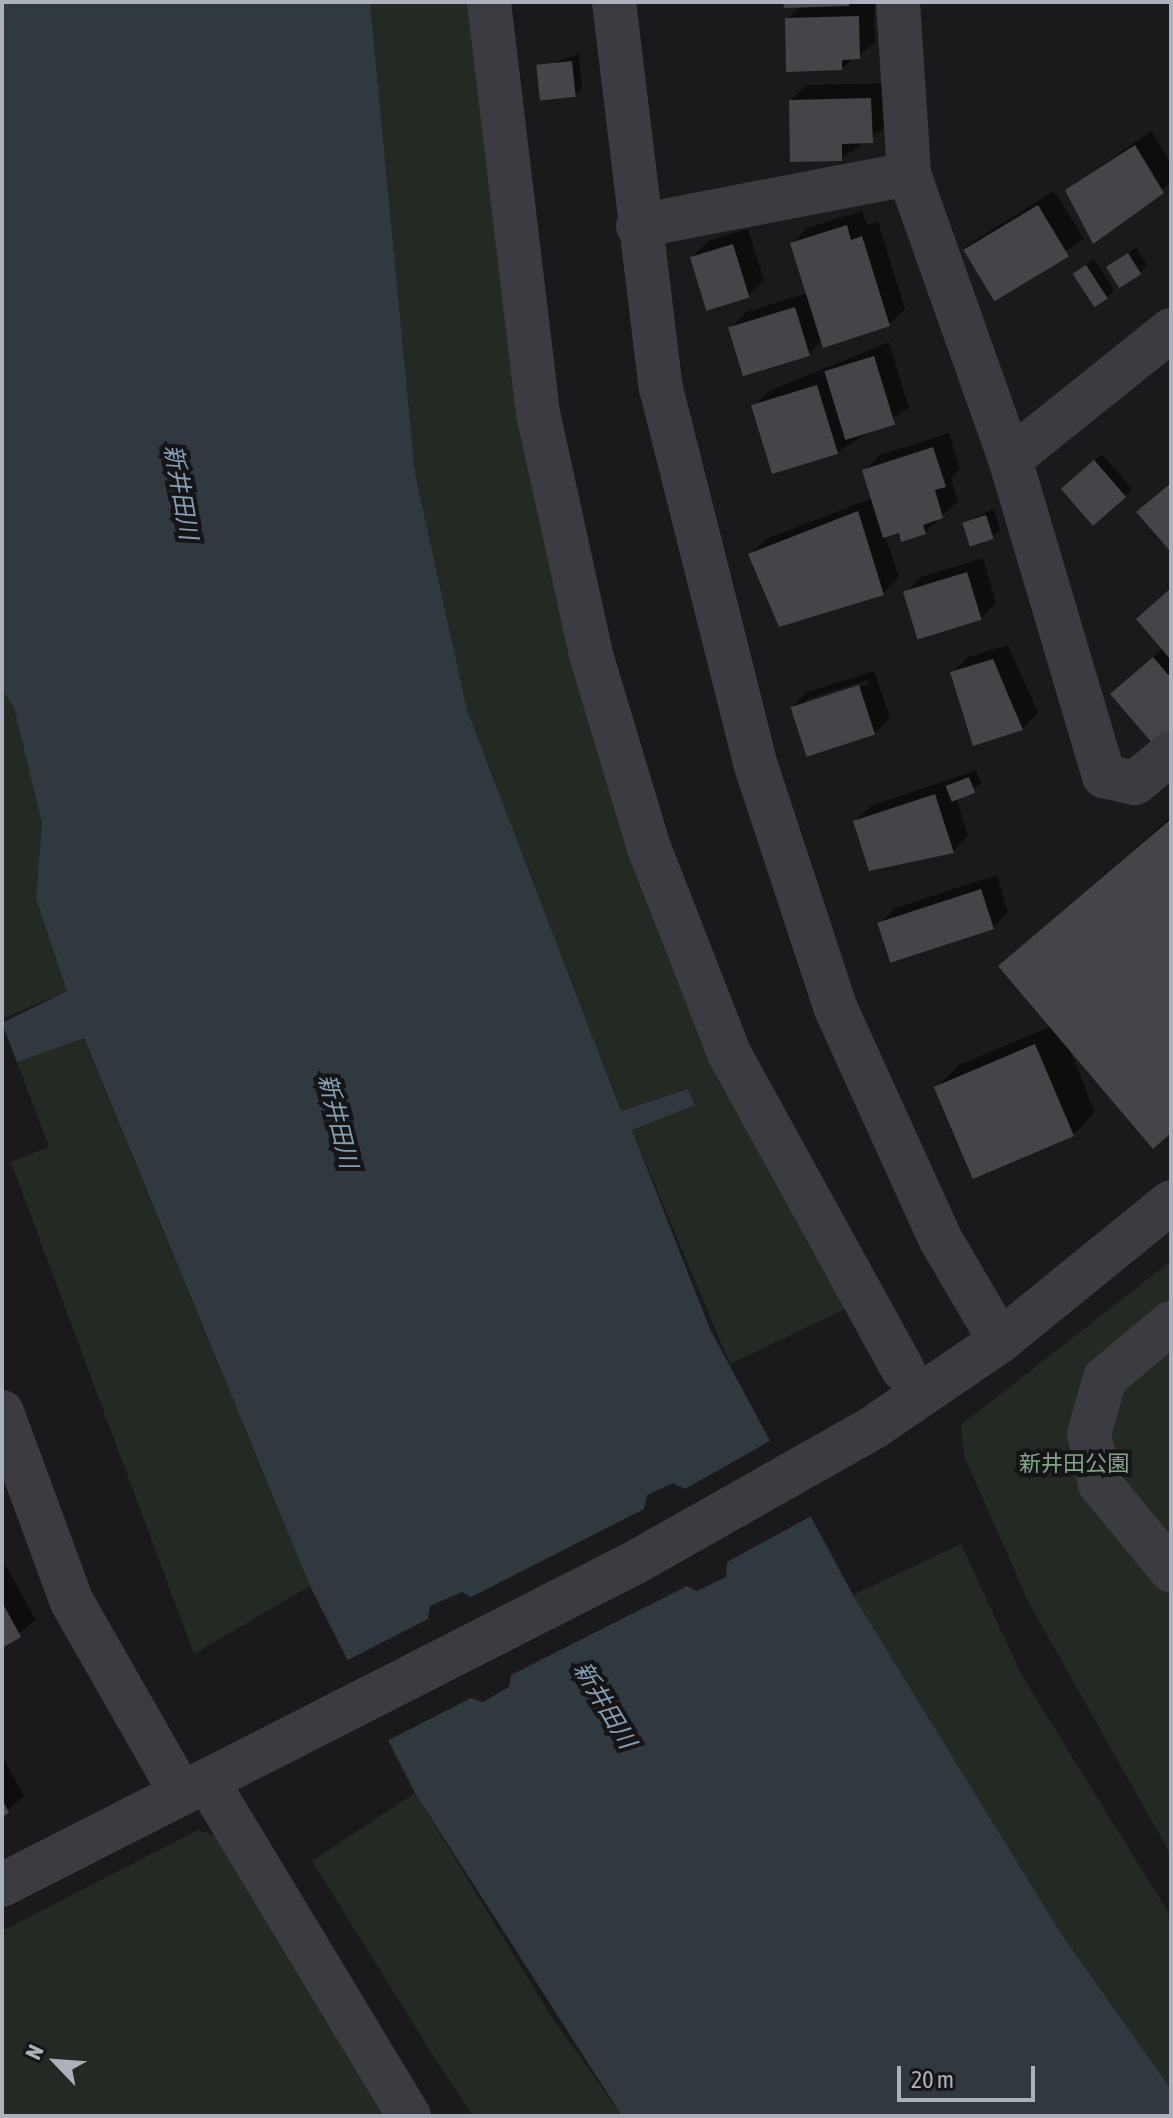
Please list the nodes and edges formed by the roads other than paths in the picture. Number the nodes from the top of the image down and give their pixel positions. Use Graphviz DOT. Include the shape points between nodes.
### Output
graph roads {
  1 [pos="489,2"];
  2 [pos="614,2"];
  3 [pos="898,2"];
  4 [pos="909,174"];
  5 [pos="638,226"];
  6 [pos="1171,330"];
  7 [pos="1010,459"];
  8 [pos="1171,753"];
  9 [pos="1171,1202"];
  10 [pos="1171,1323"];
  11 [pos="1000,1341"];
  12 [pos="903,1370"];
  13 [pos="2,1412"];
  14 [pos="16,1495"];
  15 [pos="1171,1570"];
  16 [pos="194,1787"];
  17 [pos="2,1885"];
  18 [pos="409,2116"];
  1 -- 12 [label="street" via="538,413 592,658 648,845 730,1055"];
  2 -- 5 [label="street"];
  3 -- 4 [label="street"];
  4 -- 5 [label="street"];
  4 -- 7 [label="street"];
  5 -- 11 [label="street" via="661,388 756,766 836,1009 941,1240"];
  6 -- 7 [label="street"];
  7 -- 8 [label="street" via="1104,776 1135,783"];
  9 -- 11 [label="street"];
  10 -- 15 [label="street" via="1105,1378 1089,1434 1100,1484"];
  11 -- 16 [label="street" via="874,1427 634,1563"];
  13 -- 14 [label="street"];
  14 -- 16 [label="street" via="72,1602"];
  16 -- 17 [label="street"];
  16 -- 18 [label="street"];
}
